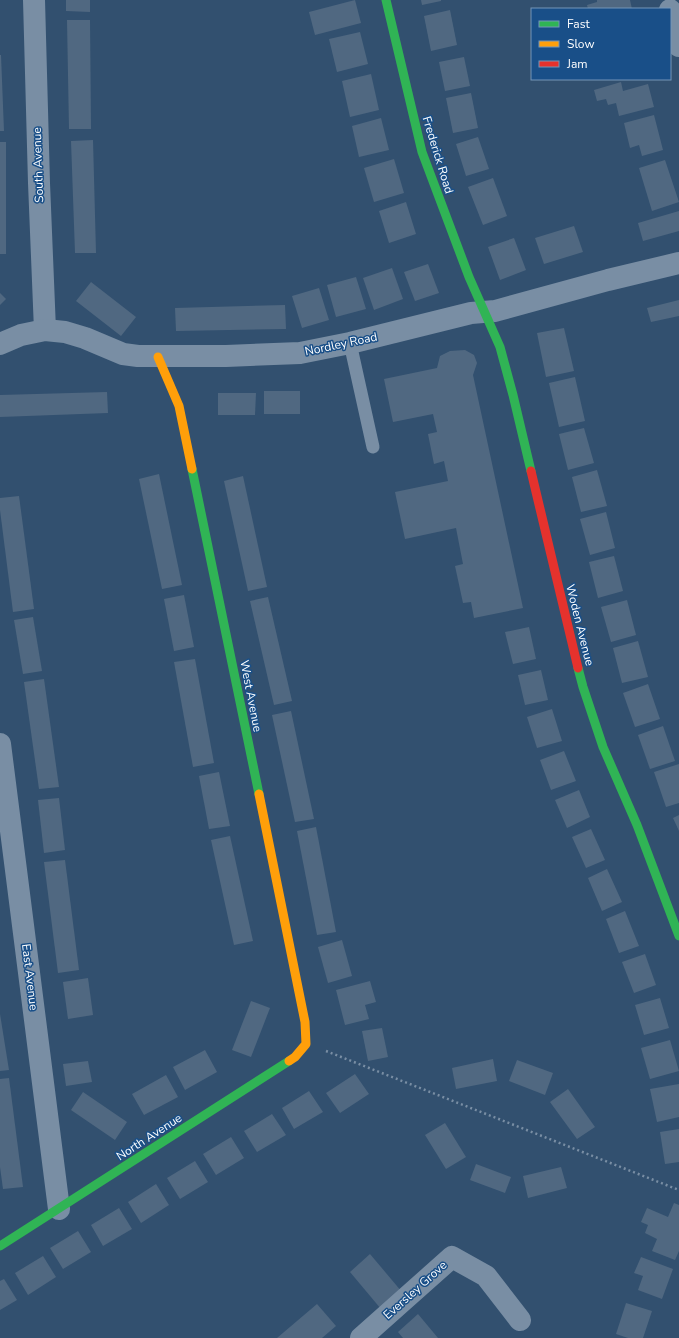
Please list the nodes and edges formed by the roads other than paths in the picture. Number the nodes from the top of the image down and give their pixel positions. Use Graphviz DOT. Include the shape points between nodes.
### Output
graph roads {
  1 [pos="34,0"];
  2 [pos="386,0"];
  3 [pos="671,13"];
  4 [pos="679,46"];
  5 [pos="679,263"];
  6 [pos="484,312"];
  7 [pos="45,330"];
  8 [pos="350,343"];
  9 [pos="0,344"];
  10 [pos="158,357"];
  11 [pos="373,447"];
  12 [pos="0,744"];
  13 [pos="679,936"];
  14 [pos="306,1044"];
  15 [pos="59,1209"];
  16 [pos="0,1246"];
  17 [pos="520,1320"];
  18 [pos="361,1338"];
  1 -- 7 [label="street, South Avenue"];
  2 -- 6 [label="street, Frederick Road" via="422,152"];
  3 -- 4 [label="street"];
  5 -- 6 [label="street, Nordley Road"];
  6 -- 8 [label="street, Nordley Road"];
  6 -- 13 [label="street, Woden Avenue" via="500,347 513,395 583,687 603,747 638,825"];
  7 -- 9 [label="street, Nordley Road" via="21,335"];
  7 -- 10 [label="street, Nordley Road" via="85,338 123,354"];
  8 -- 10 [label="street, Nordley Road" via="300,353"];
  8 -- 11 [label="lane"];
  10 -- 14 [label="street, West Avenue" via="179,406 302,1006"];
  12 -- 15 [label="street, East Avenue"];
  14 -- 15 [label="street, North Avenue" via="296,1057"];
  15 -- 16 [label="street, North Avenue"];
  17 -- 18 [label="street, Eversley Grove" via="486,1276 452,1257"];
}
